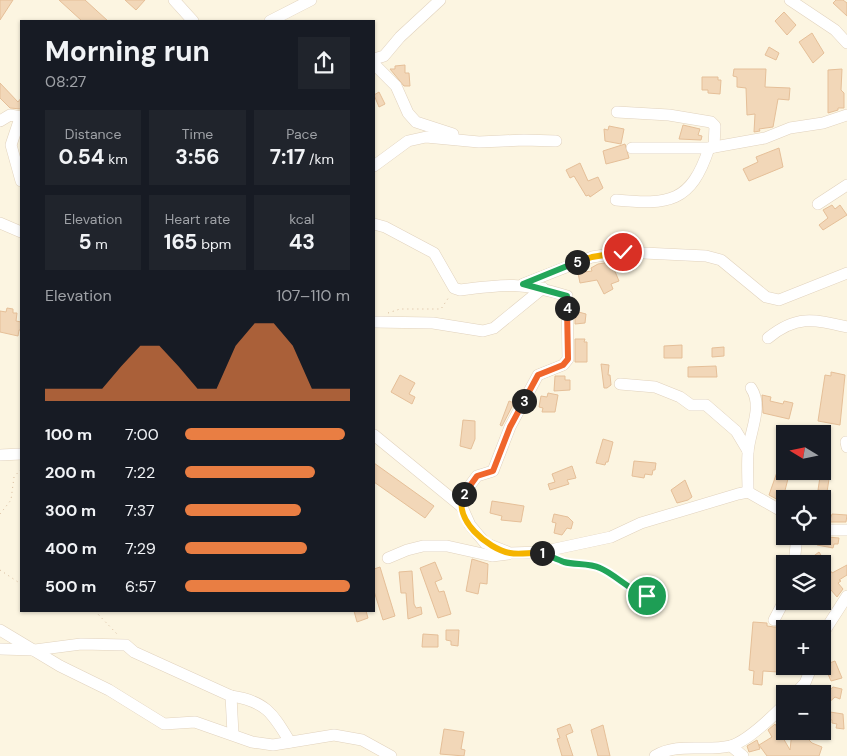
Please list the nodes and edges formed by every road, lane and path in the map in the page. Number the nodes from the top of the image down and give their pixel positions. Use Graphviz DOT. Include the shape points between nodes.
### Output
graph roads {
  1 [pos="174,0"];
  2 [pos="311,0"];
  3 [pos="440,0"];
  4 [pos="797,2"];
  5 [pos="192,20"];
  6 [pos="272,20"];
  7 [pos="847,43"];
  8 [pos="375,58"];
  9 [pos="375,65"];
  10 [pos="617,112"];
  11 [pos="847,115"];
  12 [pos="19,119"];
  13 [pos="0,121"];
  14 [pos="479,142"];
  15 [pos="556,142"];
  16 [pos="711,147"];
  17 [pos="632,148"];
  18 [pos="375,165"];
  19 [pos="20,177"];
  20 [pos="847,185"];
  21 [pos="616,200"];
  22 [pos="818,204"];
  23 [pos="0,222"];
  24 [pos="375,224"];
  25 [pos="20,232"];
  26 [pos="847,273"];
  27 [pos="523,284"];
  28 [pos="454,288"];
  29 [pos="543,288"];
  30 [pos="376,321"];
  31 [pos="847,327"];
  32 [pos="768,338"];
  33 [pos="620,384"];
  34 [pos="751,388"];
  35 [pos="375,436"];
  36 [pos="748,451"];
  37 [pos="20,454"];
  38 [pos="0,455"];
  39 [pos="20,470"];
  40 [pos="748,492"];
  41 [pos="462,507"];
  42 [pos="776,508"];
  43 [pos="0,514"];
  44 [pos="831,530"];
  45 [pos="847,530"];
  46 [pos="510,553"];
  47 [pos="388,558"];
  48 [pos="557,559"];
  49 [pos="0,570"];
  50 [pos="20,583"];
  51 [pos="647,596"];
  52 [pos="847,596"];
  53 [pos="843,608"];
  54 [pos="779,610"];
  55 [pos="95,612"];
  56 [pos="774,620"];
  57 [pos="831,623"];
  58 [pos="0,630"];
  59 [pos="126,644"];
  60 [pos="0,649"];
  61 [pos="34,650"];
  62 [pos="232,696"];
  63 [pos="776,712"];
  64 [pos="233,734"];
  65 [pos="290,742"];
  66 [pos="731,746"];
  67 [pos="391,756"];
  68 [pos="655,756"];
  69 [pos="743,756"];
  1 -- 5 [label="street"];
  2 -- 6 [label="street"];
  3 -- 8 [label="street" via="384,56"];
  4 -- 7 [label="street"];
  9 -- 14 [label="street" via="396,86 408,113 416,122"];
  10 -- 16 [label="street" via="669,115 711,122 715,126"];
  11 -- 16 [label="street" via="790,128 765,138"];
  12 -- 13 [label="street" via="10,115"];
  12 -- 19 [label="street" via="11,145"];
  14 -- 15 [label="street"];
  14 -- 18 [label="street" via="426,136 408,141"];
  16 -- 17 [label="street"];
  16 -- 21 [label="street" via="701,172 669,201"];
  20 -- 22 [label="street"];
  23 -- 25 [label="street"];
  24 -- 28 [label="street" via="434,253"];
  26 -- 27 [label="street" via="779,300 766,297 721,260 706,256 623,252 592,257"];
  27 -- 28 [label="street"];
  27 -- 29 [label="street"];
  28 -- 30 [label="path" via="441,309 391,311"];
  29 -- 30 [label="street" via="494,328 483,331 433,323"];
  29 -- 41 [label="street" via="567,296 568,359 563,365 538,375 510,427 493,471 477,476 465,492"];
  31 -- 32 [label="street" via="805,320 792,322"];
  33 -- 36 [label="street" via="656,387 691,405 706,405 736,431"];
  34 -- 36 [label="street" via="756,395 756,408"];
  35 -- 41 [label="street"];
  36 -- 40 [label="street"];
  37 -- 38 [label="street"];
  39 -- 43 [label="path" via="14,477 11,500"];
  40 -- 42 [label="street"];
  40 -- 46 [label="street" via="641,523 610,537 541,552"];
  41 -- 46 [label="street" via="477,536 485,543"];
  44 -- 45 [label="street"];
  46 -- 47 [label="street" via="492,556 447,546 424,546"];
  48 -- 51 [label="path" via="600,568 625,582 638,594"];
  49 -- 50 [label="path"];
  52 -- 53 [label="street"];
  53 -- 57 [label="street"];
  54 -- 56 [label="street"];
  55 -- 59 [label="path"];
  58 -- 61 [label="street"];
  59 -- 61 [label="street" via="81,644"];
  59 -- 62 [label="street" via="134,652"];
  60 -- 61 [label="street"];
  61 -- 64 [label="street" via="164,724 195,722"];
  62 -- 64 [label="street"];
  62 -- 65 [label="street" via="249,698 270,711"];
  63 -- 66 [label="street"];
  64 -- 65 [label="street" via="264,744"];
  65 -- 67 [label="street" via="334,734 362,740"];
  66 -- 68 [label="street" via="666,749"];
  66 -- 69 [label="street"];
}
